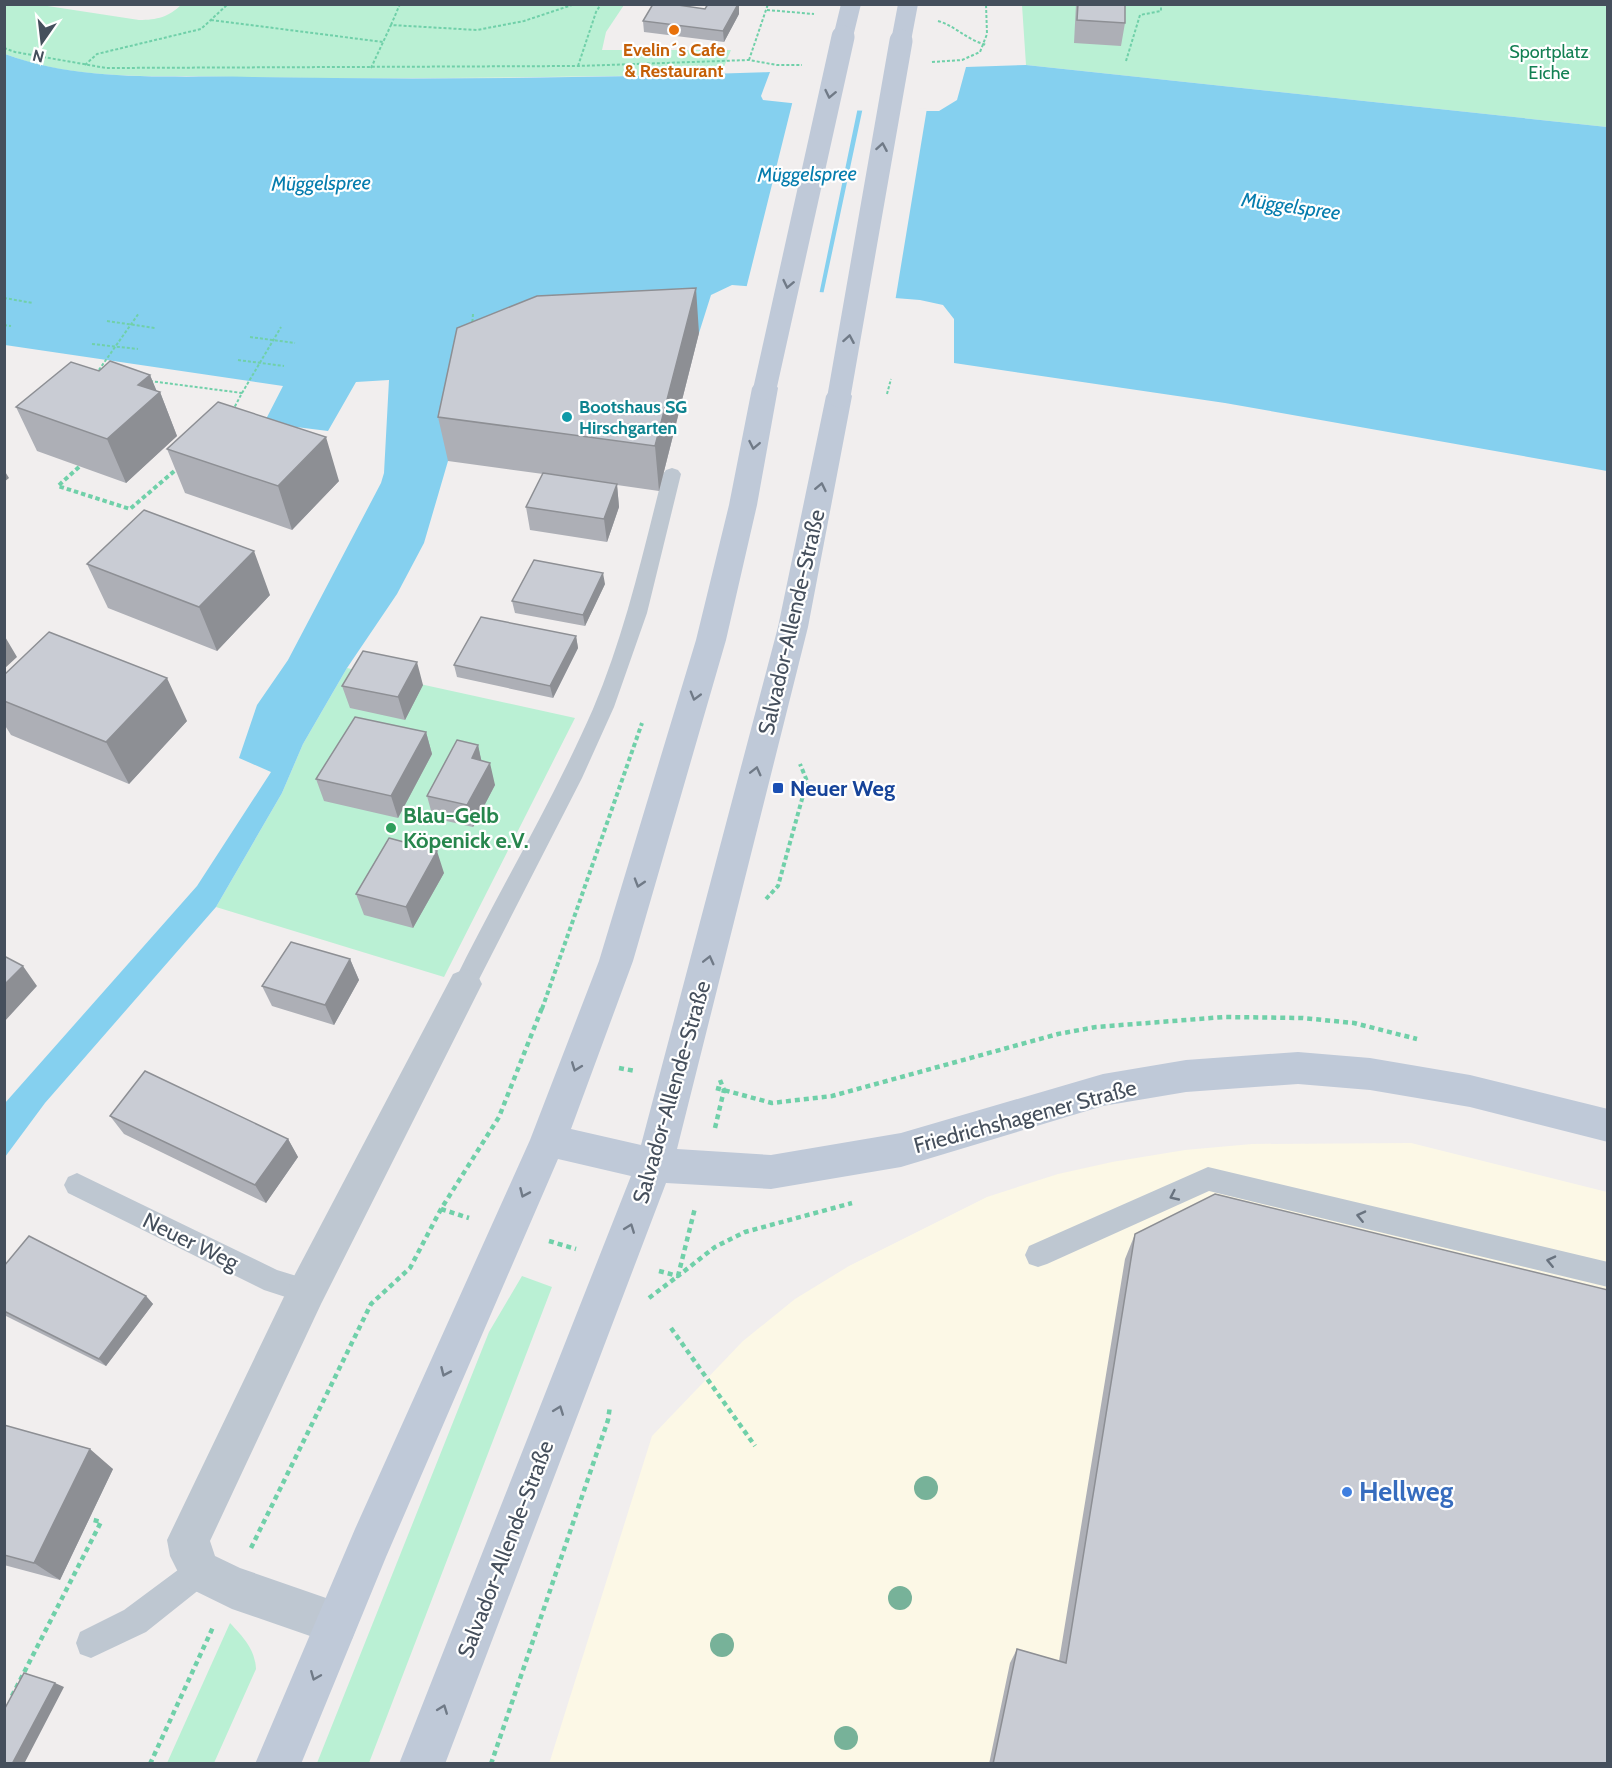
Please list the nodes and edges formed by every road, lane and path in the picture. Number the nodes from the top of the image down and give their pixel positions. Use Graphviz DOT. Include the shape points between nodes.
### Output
graph roads {
  1 [pos="228,4"];
  2 [pos="400,4"];
  3 [pos="575,4"];
  4 [pos="601,4"];
  5 [pos="768,4"];
  6 [pos="851,4"];
  7 [pos="908,4"];
  8 [pos="1161,4"];
  9 [pos="767,10"];
  10 [pos="814,14"];
  11 [pos="212,20"];
  12 [pos="945,23"];
  13 [pos="391,25"];
  14 [pos="383,42"];
  15 [pos="987,45"];
  16 [pos="4,48"];
  17 [pos="1126,61"];
  18 [pos="85,65"];
  19 [pos="578,66"];
  20 [pos="371,68"];
  21 [pos="4,298"];
  22 [pos="33,303"];
  23 [pos="139,313"];
  24 [pos="473,314"];
  25 [pos="107,321"];
  26 [pos="4,325"];
  27 [pos="11,326"];
  28 [pos="281,327"];
  29 [pos="154,328"];
  30 [pos="471,337"];
  31 [pos="250,338"];
  32 [pos="295,343"];
  33 [pos="92,344"];
  34 [pos="138,349"];
  35 [pos="238,360"];
  36 [pos="284,366"];
  37 [pos="107,376"];
  38 [pos="891,379"];
  39 [pos="141,380"];
  40 [pos="242,393"];
  41 [pos="887,394"];
  42 [pos="231,414"];
  43 [pos="181,464"];
  44 [pos="79,466"];
  45 [pos="672,474"];
  46 [pos="645,715"];
  47 [pos="465,984"];
  48 [pos="1608,1126"];
  49 [pos="548,1140"];
  50 [pos="654,1165"];
  51 [pos="705,1167"];
  52 [pos="77,1185"];
  53 [pos="858,1201"];
  54 [pos="441,1209"];
  55 [pos="508,1230"];
  56 [pos="1038,1255"];
  57 [pos="617,1260"];
  58 [pos="1608,1275"];
  59 [pos="678,1276"];
  60 [pos="307,1291"];
  61 [pos="646,1304"];
  62 [pos="671,1328"];
  63 [pos="610,1400"];
  64 [pos="755,1446"];
  65 [pos="90,1519"];
  66 [pos="216,1579"];
  67 [pos="336,1623"];
  68 [pos="91,1643"];
  69 [pos="10,1701"];
  70 [pos="150,1764"];
  71 [pos="278,1764"];
  72 [pos="422,1764"];
  73 [pos="491,1764"];
  1 -- 11 [label="path"];
  2 -- 13 [label="path"];
  3 -- 13 [label="path" via="524,21 477,30"];
  4 -- 19 [label="path"];
  5 -- 9 [label="path"];
  6 -- 49 [label="main road, one-way, bridge" via="711,640 616,961"];
  50 -- 7 [label="main road, Salvador-Allende-Straße, one-way, bridge" via="793,627 839,396"];
  8 -- 17 [label="path" via="1161,11 1140,15"];
  9 -- 10 [label="path"];
  9 -- 19 [label="path" via="749,60"];
  11 -- 14 [label="path"];
  11 -- 18 [label="path" via="201,29 97,54"];
  12 -- 15 [label="path" via="971,41"];
  13 -- 14 [label="path"];
  14 -- 20 [label="path"];
  16 -- 18 [label="path"];
  18 -- 20 [label="path"];
  19 -- 20 [label="path"];
  21 -- 22 [label="path"];
  23 -- 37 [label="path" via="96,374"];
  24 -- 30 [label="path"];
  25 -- 29 [label="path"];
  26 -- 27 [label="path"];
  28 -- 40 [label="path"];
  31 -- 32 [label="path"];
  33 -- 34 [label="path"];
  35 -- 36 [label="path"];
  38 -- 41 [label="path"];
  39 -- 40 [label="path"];
  40 -- 42 [label="path"];
  43 -- 44 [label="path" via="130,509 58,486"];
  45 -- 47 [label="lane" via="637,613 604,707"];
  46 -- 54 [label="path" via="536,1026 499,1117"];
  47 -- 60 [label="street"];
  48 -- 51 [label="main road, Friedrichshagener Straße" via="1470,1091 1370,1074 1298,1068 1186,1076 1103,1090 901,1150 824,1164 771,1172"];
  49 -- 50 [label="main road, Friedrichshagener Straße"];
  49 -- 55 [label="main road, one-way"];
  50 -- 51 [label="main road, Friedrichshagener Straße"];
  57 -- 50 [label="main road, Salvador-Allende-Straße, one-way"];
  51 -- 59 [label="path"];
  52 -- 60 [label="lane, Neuer Weg" via="273,1281"];
  53 -- 59 [label="path" via="745,1232 716,1247"];
  54 -- 55 [label="path"];
  54 -- 66 [label="path" via="410,1268 371,1304"];
  55 -- 57 [label="path"];
  55 -- 67 [label="main road, one-way"];
  58 -- 56 [label="lane, one-way" via="1209,1179"];
  57 -- 59 [label="path"];
  72 -- 57 [label="main road, Salvador-Allende-Straße, one-way"];
  59 -- 61 [label="path"];
  60 -- 66 [label="street" via="188,1540 191,1556"];
  62 -- 64 [label="path"];
  63 -- 73 [label="path" via="608,1420"];
  65 -- 69 [label="path" via="101,1522"];
  66 -- 67 [label="street"];
  66 -- 68 [label="lane"];
  66 -- 70 [label="path"];
  67 -- 71 [label="main road, one-way"];
}
